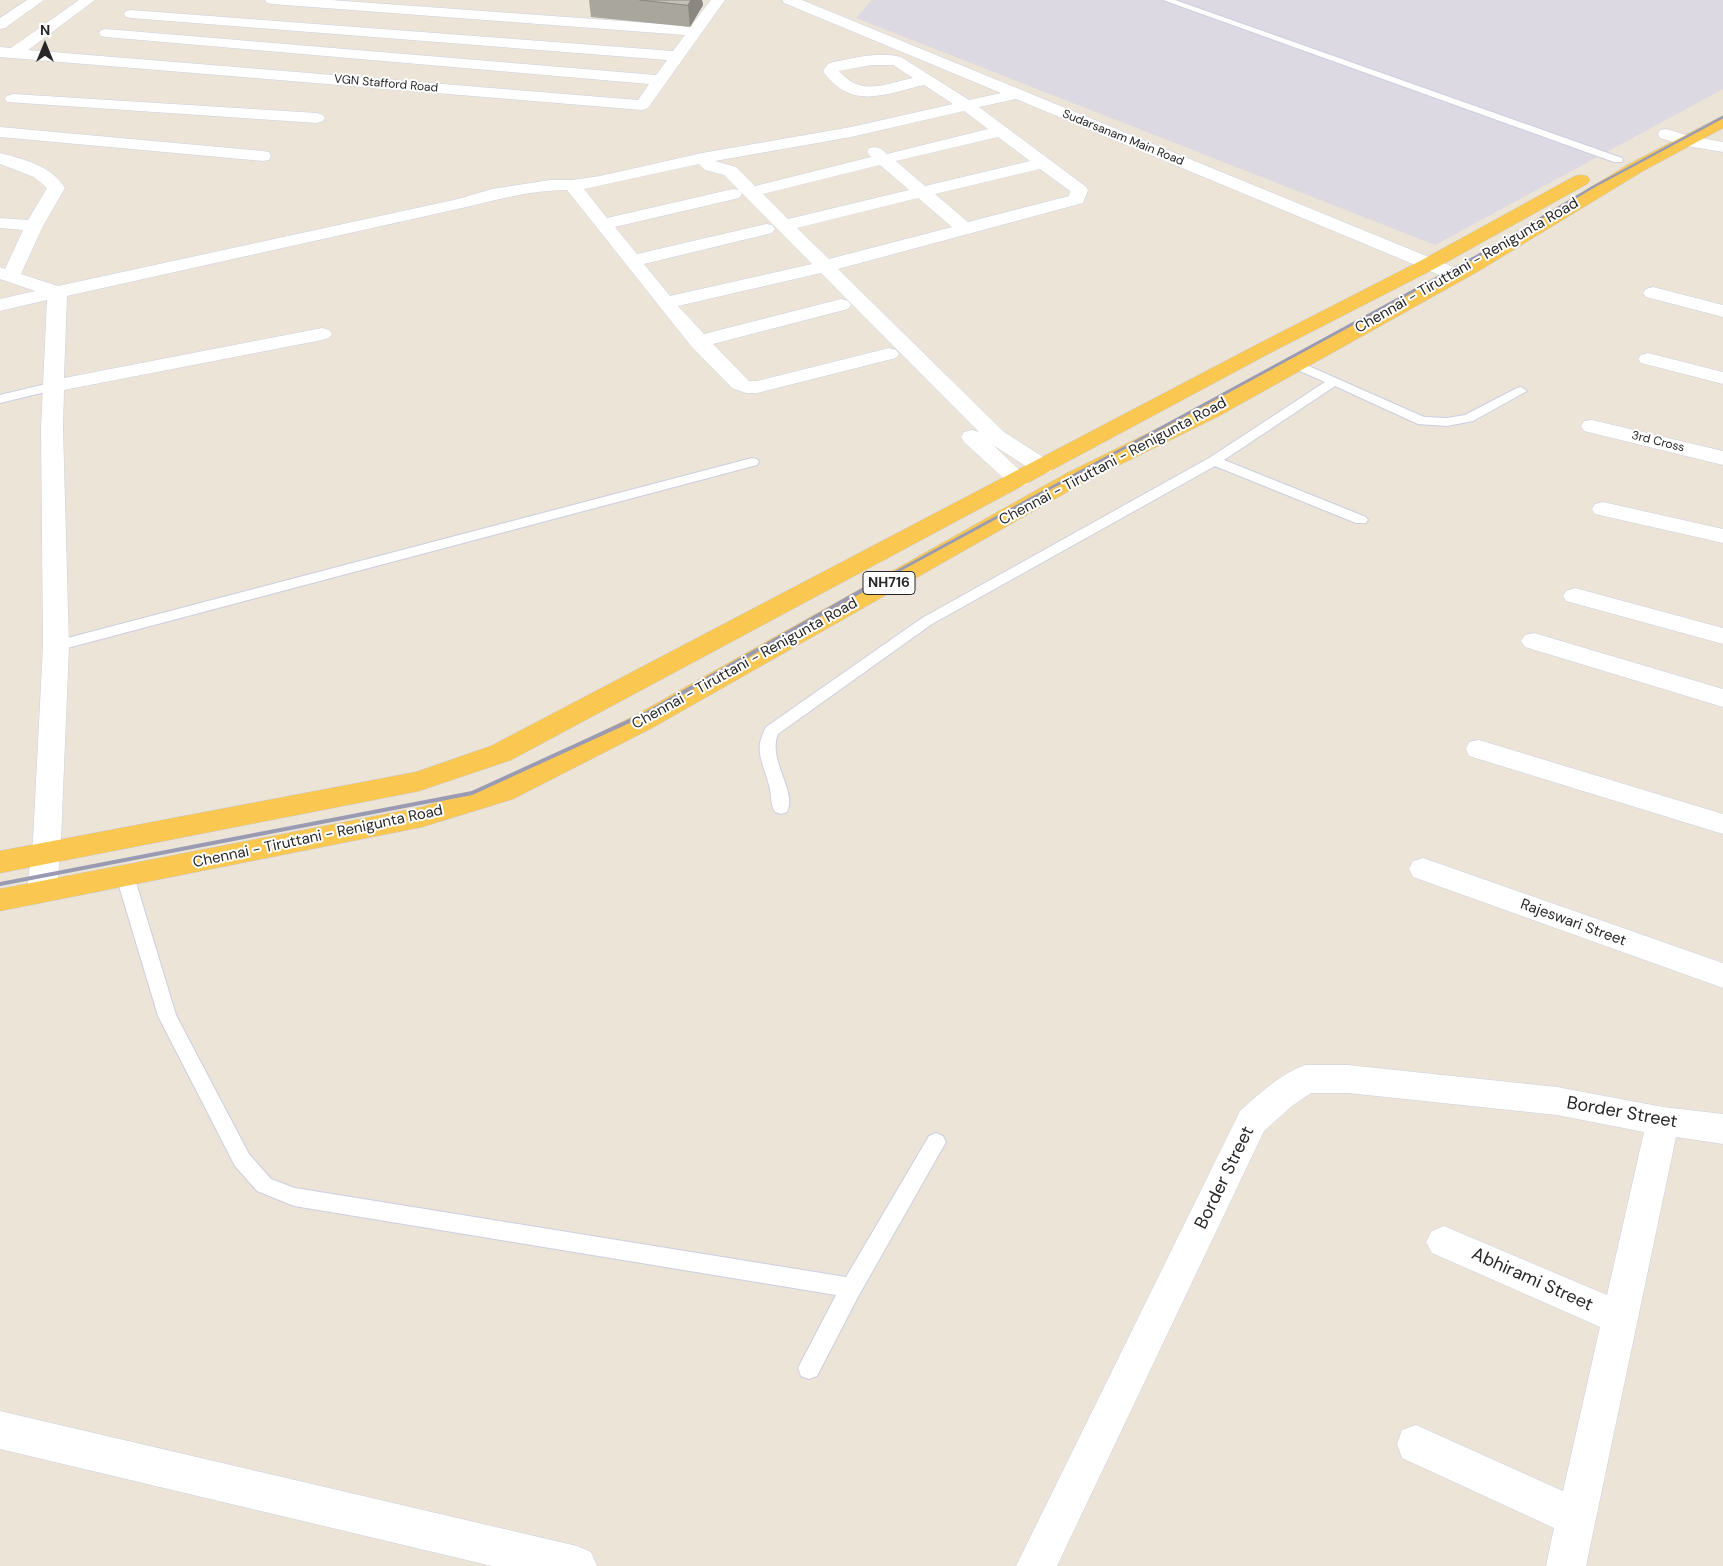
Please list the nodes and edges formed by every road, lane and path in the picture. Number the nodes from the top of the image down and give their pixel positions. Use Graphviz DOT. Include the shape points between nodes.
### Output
graph roads {
  1 [pos="37,0"];
  2 [pos="88,0"];
  3 [pos="150,0"];
  4 [pos="272,0"];
  5 [pos="718,0"];
  6 [pos="789,0"];
  7 [pos="1167,0"];
  8 [pos="533,6"];
  9 [pos="588,8"];
  10 [pos="131,14"];
  11 [pos="62,19"];
  12 [pos="522,19"];
  13 [pos="81,21"];
  14 [pos="575,23"];
  15 [pos="0,25"];
  16 [pos="107,27"];
  17 [pos="695,31"];
  18 [pos="502,43"];
  19 [pos="7,52"];
  20 [pos="677,56"];
  21 [pos="73,58"];
  22 [pos="483,65"];
  23 [pos="660,80"];
  24 [pos="927,80"];
  25 [pos="32,85"];
  26 [pos="462,90"];
  27 [pos="1017,94"];
  28 [pos="1723,103"];
  29 [pos="6,104"];
  30 [pos="967,106"];
  31 [pos="317,118"];
  32 [pos="1000,131"];
  33 [pos="0,132"];
  34 [pos="851,132"];
  35 [pos="1695,132"];
  36 [pos="1722,147"];
  37 [pos="263,156"];
  38 [pos="0,158"];
  39 [pos="885,160"];
  40 [pos="1618,160"];
  41 [pos="706,162"];
  42 [pos="1043,163"];
  43 [pos="0,176"];
  44 [pos="49,179"];
  45 [pos="572,185"];
  46 [pos="923,192"];
  47 [pos="742,193"];
  48 [pos="0,223"];
  49 [pos="603,224"];
  50 [pos="34,226"];
  51 [pos="776,227"];
  52 [pos="966,230"];
  53 [pos="632,261"];
  54 [pos="1429,264"];
  55 [pos="826,266"];
  56 [pos="806,270"];
  57 [pos="5,274"];
  58 [pos="1456,276"];
  59 [pos="57,292"];
  60 [pos="1653,293"];
  61 [pos="665,303"];
  62 [pos="0,305"];
  63 [pos="841,305"];
  64 [pos="1723,311"];
  65 [pos="322,334"];
  66 [pos="698,342"];
  67 [pos="889,354"];
  68 [pos="1648,359"];
  69 [pos="1295,364"];
  70 [pos="927,366"];
  71 [pos="907,372"];
  72 [pos="1723,378"];
  73 [pos="1335,381"];
  74 [pos="54,386"];
  75 [pos="1521,391"];
  76 [pos="0,399"];
  77 [pos="1592,426"];
  78 [pos="1723,458"];
  79 [pos="1214,461"];
  80 [pos="752,462"];
  81 [pos="1043,467"];
  82 [pos="1019,480"];
  83 [pos="1603,509"];
  84 [pos="1361,520"];
  85 [pos="1723,536"];
  86 [pos="1574,596"];
  87 [pos="1723,636"];
  88 [pos="1534,642"];
  89 [pos="56,646"];
  90 [pos="1723,698"];
  91 [pos="1479,749"];
  92 [pos="781,808"];
  93 [pos="1723,824"];
  94 [pos="45,852"];
  95 [pos="0,862"];
  96 [pos="1423,869"];
  97 [pos="125,876"];
  98 [pos="42,890"];
  99 [pos="0,900"];
  100 [pos="1723,976"];
  101 [pos="1663,1121"];
  102 [pos="1723,1129"];
  103 [pos="936,1142"];
  104 [pos="1444,1242"];
  105 [pos="851,1288"];
  106 [pos="1620,1318"];
  107 [pos="809,1368"];
  108 [pos="0,1430"];
  109 [pos="1416,1444"];
  110 [pos="1576,1518"];
  111 [pos="577,1566"];
  112 [pos="1036,1566"];
  113 [pos="1566,1566"];
  1 -- 15 [label="street"];
  2 -- 11 [label="street"];
  3 -- 10 [label="street"];
  4 -- 12 [label="street"];
  5 -- 17 [label="street, VGN Stafford Road"];
  6 -- 27 [label="street, Sudarsanam Main Road" via="826,8"];
  7 -- 40 [label="lane"];
  8 -- 12 [label="street"];
  9 -- 14 [label="street"];
  10 -- 16 [label="street"];
  10 -- 18 [label="street"];
  11 -- 13 [label="street"];
  11 -- 19 [label="street"];
  12 -- 14 [label="street"];
  12 -- 18 [label="street"];
  14 -- 17 [label="street"];
  16 -- 21 [label="street"];
  16 -- 22 [label="street"];
  17 -- 20 [label="street, VGN Stafford Road"];
  18 -- 20 [label="street"];
  18 -- 22 [label="street"];
  19 -- 21 [label="street, VGN Stafford Road"];
  20 -- 23 [label="street, VGN Stafford Road"];
  21 -- 26 [label="street, VGN Stafford Road"];
  22 -- 23 [label="street"];
  22 -- 26 [label="street"];
  23 -- 26 [label="street, VGN Stafford Road" via="642,105"];
  24 -- 24 [label="street" via="896,60 856,63 833,67 831,71 856,92 865,93"];
  24 -- 30 [label="street"];
  25 -- 29 [label="street"];
  27 -- 30 [label="street"];
  27 -- 54 [label="street, Sudarsanam Main Road"];
  28 -- 35 [label="highway, Chennai - Tiruttani - Renigunta Road / NH716"];
  29 -- 31 [label="street"];
  30 -- 32 [label="street"];
  30 -- 34 [label="street"];
  32 -- 39 [label="street"];
  32 -- 42 [label="street"];
  33 -- 37 [label="street"];
  34 -- 39 [label="street"];
  34 -- 41 [label="street"];
  35 -- 36 [label="street"];
  35 -- 40 [label="highway, Chennai - Tiruttani - Renigunta Road / NH716"];
  35 -- 58 [label="highway, Chennai - Tiruttani - Renigunta Road / NH716"];
  38 -- 44 [label="street"];
  39 -- 46 [label="street"];
  39 -- 47 [label="street"];
  40 -- 54 [label="highway, Chennai - Tiruttani - Renigunta Road / NH716"];
  41 -- 45 [label="street"];
  41 -- 47 [label="street" via="712,174"];
  42 -- 46 [label="street"];
  42 -- 52 [label="street" via="1079,190 1077,199"];
  43 -- 44 [label="street"];
  44 -- 50 [label="street" via="56,188"];
  45 -- 49 [label="street"];
  45 -- 59 [label="street" via="492,194"];
  46 -- 51 [label="street"];
  46 -- 52 [label="street"];
  47 -- 49 [label="street"];
  47 -- 51 [label="street"];
  48 -- 50 [label="street"];
  49 -- 53 [label="street"];
  50 -- 57 [label="street"];
  51 -- 53 [label="street"];
  51 -- 55 [label="street"];
  51 -- 56 [label="street"];
  52 -- 55 [label="street"];
  53 -- 61 [label="street"];
  54 -- 58 [label="street, Sudarsanam Main Road"];
  54 -- 81 [label="highway, Chennai - Tiruttani - Renigunta Road / NH716"];
  55 -- 56 [label="street"];
  55 -- 70 [label="street"];
  56 -- 61 [label="street"];
  56 -- 63 [label="street"];
  57 -- 59 [label="street"];
  58 -- 69 [label="highway, Chennai - Tiruttani - Renigunta Road / NH716"];
  59 -- 62 [label="street"];
  59 -- 74 [label="street"];
  60 -- 64 [label="street"];
  61 -- 66 [label="street"];
  63 -- 66 [label="street"];
  63 -- 67 [label="street"];
  65 -- 74 [label="street"];
  66 -- 67 [label="street" via="746,388"];
  67 -- 71 [label="street"];
  68 -- 72 [label="street"];
  69 -- 73 [label="lane"];
  69 -- 97 [label="highway, Chennai - Tiruttani - Renigunta Road / NH716" via="1211,412 1076,478 643,722 503,792 422,818"];
  70 -- 71 [label="street"];
  70 -- 81 [label="street" via="996,437"];
  71 -- 82 [label="street"];
  73 -- 75 [label="lane" via="1422,421 1447,422 1468,418"];
  73 -- 79 [label="lane"];
  74 -- 76 [label="lane"];
  74 -- 89 [label="street"];
  77 -- 78 [label="street, 3rd Cross"];
  79 -- 84 [label="lane"];
  79 -- 92 [label="lane" via="927,621 772,731 767,742 767,754 778,786"];
  80 -- 89 [label="lane"];
  81 -- 82 [label="highway, Chennai - Tiruttani - Renigunta Road / NH716"];
  82 -- 94 [label="highway, Chennai - Tiruttani - Renigunta Road / NH716" via="501,753 419,781"];
  83 -- 85 [label="street"];
  86 -- 87 [label="street"];
  88 -- 90 [label="street"];
  89 -- 94 [label="street"];
  91 -- 93 [label="street"];
  94 -- 95 [label="highway, Chennai - Tiruttani - Renigunta Road / NH716"];
  94 -- 98 [label="street"];
  96 -- 100 [label="street, Rajeswari Street"];
  97 -- 98 [label="highway, Chennai - Tiruttani - Renigunta Road / NH716"];
  97 -- 105 [label="lane" via="167,1016 242,1160 264,1186 294,1198"];
  98 -- 99 [label="highway, Chennai - Tiruttani - Renigunta Road / NH716"];
  101 -- 102 [label="street, Border Street"];
  101 -- 106 [label="street"];
  101 -- 112 [label="street, Border Street" via="1557,1101 1348,1079 1305,1080 1280,1096 1252,1121"];
  103 -- 105 [label="lane"];
  104 -- 106 [label="street, Abhirami Street"];
  105 -- 107 [label="lane"];
  106 -- 110 [label="street"];
  108 -- 111 [label="street"];
  109 -- 110 [label="street"];
  110 -- 113 [label="street"];
}
